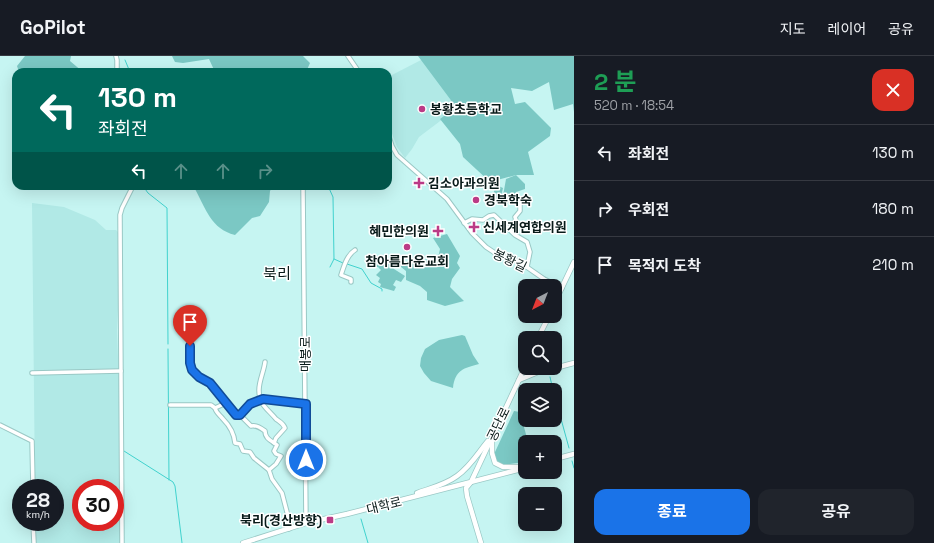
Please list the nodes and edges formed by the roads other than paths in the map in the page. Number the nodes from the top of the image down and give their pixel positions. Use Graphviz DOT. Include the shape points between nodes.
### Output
graph roads {
  1 [pos="116,56"];
  2 [pos="348,56"];
  3 [pos="117,68"];
  4 [pos="356,68"];
  5 [pos="392,143"];
  6 [pos="131,190"];
  7 [pos="303,190"];
  8 [pos="520,201"];
  9 [pos="464,224"];
  10 [pos="508,229"];
  11 [pos="355,250"];
  12 [pos="574,262"];
  13 [pos="527,267"];
  14 [pos="572,274"];
  15 [pos="544,279"];
  16 [pos="351,281"];
  17 [pos="562,288"];
  18 [pos="190,346"];
  19 [pos="265,362"];
  20 [pos="574,363"];
  21 [pos="562,366"];
  22 [pos="121,371"];
  23 [pos="32,373"];
  24 [pos="521,375"];
  25 [pos="531,375"];
  26 [pos="519,380"];
  27 [pos="261,400"];
  28 [pos="226,403"];
  29 [pos="306,404"];
  30 [pos="170,405"];
  31 [pos="215,408"];
  32 [pos="240,415"];
  33 [pos="0,425"];
  34 [pos="492,435"];
  35 [pos="274,443"];
  36 [pos="574,454"];
  37 [pos="562,457"];
  38 [pos="518,467"];
  39 [pos="518,469"];
  40 [pos="269,470"];
  41 [pos="33,479"];
  42 [pos="471,482"];
  43 [pos="396,501"];
  44 [pos="306,523"];
  45 [pos="289,529"];
  46 [pos="33,531"];
  47 [pos="34,543"];
  48 [pos="122,543"];
  49 [pos="243,543"];
  50 [pos="481,543"];
  1 -- 3 [label="street"];
  2 -- 4 [label="street"];
  5 -- 9 [label="street, 봉황길" via="397,155 447,199"];
  6 -- 22 [label="street" via="120,215"];
  7 -- 29 [label="street, 매봉로"];
  8 -- 10 [label="street" via="520,211"];
  9 -- 10 [label="street" via="472,219 483,220 494,215"];
  9 -- 13 [label="street, 봉황길" via="494,253 518,261"];
  10 -- 13 [label="street" via="527,242 530,252"];
  11 -- 16 [label="street" via="341,275"];
  12 -- 14 [label="main road"];
  13 -- 15 [label="street, 봉황길"];
  14 -- 17 [label="main road"];
  18 -- 28 [label="street" via="192,370 210,383"];
  19 -- 27 [label="street" via="259,390"];
  20 -- 21 [label="main road"];
  22 -- 23 [label="street"];
  22 -- 48 [label="street"];
  24 -- 26 [label="main road, 공단로"];
  25 -- 26 [label="main road"];
  26 -- 34 [label="main road, 공단로"];
  27 -- 29 [label="street"];
  27 -- 32 [label="street" via="250,404"];
  27 -- 35 [label="street" via="263,406 284,425"];
  28 -- 31 [label="street"];
  28 -- 32 [label="street" via="236,415"];
  29 -- 44 [label="street, 매봉로"];
  30 -- 31 [label="street" via="211,405"];
  31 -- 40 [label="street" via="232,430 235,443 240,444 243,451 250,452"];
  32 -- 35 [label="street" via="251,426 265,431 265,435"];
  33 -- 41 [label="street" via="32,441"];
  34 -- 38 [label="main road" via="495,463 503,467"];
  34 -- 42 [label="main road, 공단로"];
  34 -- 43 [label="main road" via="473,462 457,477"];
  35 -- 40 [label="street" via="277,445 274,451 281,456"];
  36 -- 37 [label="main road"];
  39 -- 42 [label="main road, 대학로"];
  40 -- 45 [label="street" via="282,493"];
  42 -- 43 [label="main road, 대학로"];
  42 -- 50 [label="main road, 공단로" via="466,491"];
  43 -- 44 [label="main road, 대학로"];
  44 -- 45 [label="main road, 대학로"];
  45 -- 49 [label="main road, 대학로"];
  46 -- 47 [label="street"];
}
